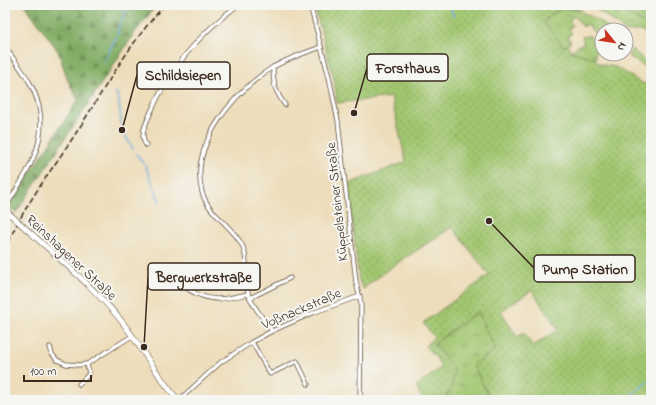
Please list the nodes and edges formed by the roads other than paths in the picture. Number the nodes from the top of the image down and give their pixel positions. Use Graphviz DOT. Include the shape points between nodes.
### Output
graph roads {
  1 [pos="238,5"];
  2 [pos="310,5"];
  3 [pos="5,47"];
  4 [pos="321,47"];
  5 [pos="273,67"];
  6 [pos="284,105"];
  7 [pos="146,145"];
  8 [pos="5,209"];
  9 [pos="158,266"];
  10 [pos="290,278"];
  11 [pos="248,294"];
  12 [pos="360,296"];
  13 [pos="250,298"];
  14 [pos="272,331"];
  15 [pos="132,336"];
  16 [pos="252,342"];
  17 [pos="50,347"];
  18 [pos="87,364"];
  19 [pos="269,372"];
  20 [pos="264,375"];
  21 [pos="79,384"];
  22 [pos="308,384"];
  23 [pos="179,400"];
  24 [pos="360,400"];
  1 -- 7 [label="street" via="202,36 171,74 144,128 142,139"];
  2 -- 4 [label="street, Küppelsteiner Straße"];
  3 -- 8 [label="street" via="33,89 39,108 40,131 33,162"];
  4 -- 5 [label="street"];
  4 -- 12 [label="street, Küppelsteiner Straße" via="338,121 356,282"];
  5 -- 6 [label="street" via="274,87"];
  5 -- 11 [label="street" via="251,83 231,104 210,137 201,166 200,181 206,202 214,214 236,234 245,253"];
  8 -- 15 [label="main road, Reinshagener Straße, bridge" via="98,294"];
  9 -- 11 [label="street" via="200,296 218,299"];
  10 -- 13 [label="street"];
  11 -- 13 [label="street"];
  12 -- 14 [label="street, Voßnackstraße"];
  12 -- 24 [label="street, Küppelsteiner Straße"];
  13 -- 14 [label="street"];
  14 -- 16 [label="street, Voßnackstraße"];
  15 -- 18 [label="street"];
  15 -- 23 [label="main road, Reinshagener Straße"];
  16 -- 19 [label="street, Voßnackstraße"];
  16 -- 23 [label="street, Voßnackstraße" via="221,362"];
  17 -- 18 [label="street" via="54,357 63,363 72,366"];
  18 -- 21 [label="street" via="89,374"];
  19 -- 20 [label="street"];
  19 -- 22 [label="street" via="270,374 297,361"];
}
